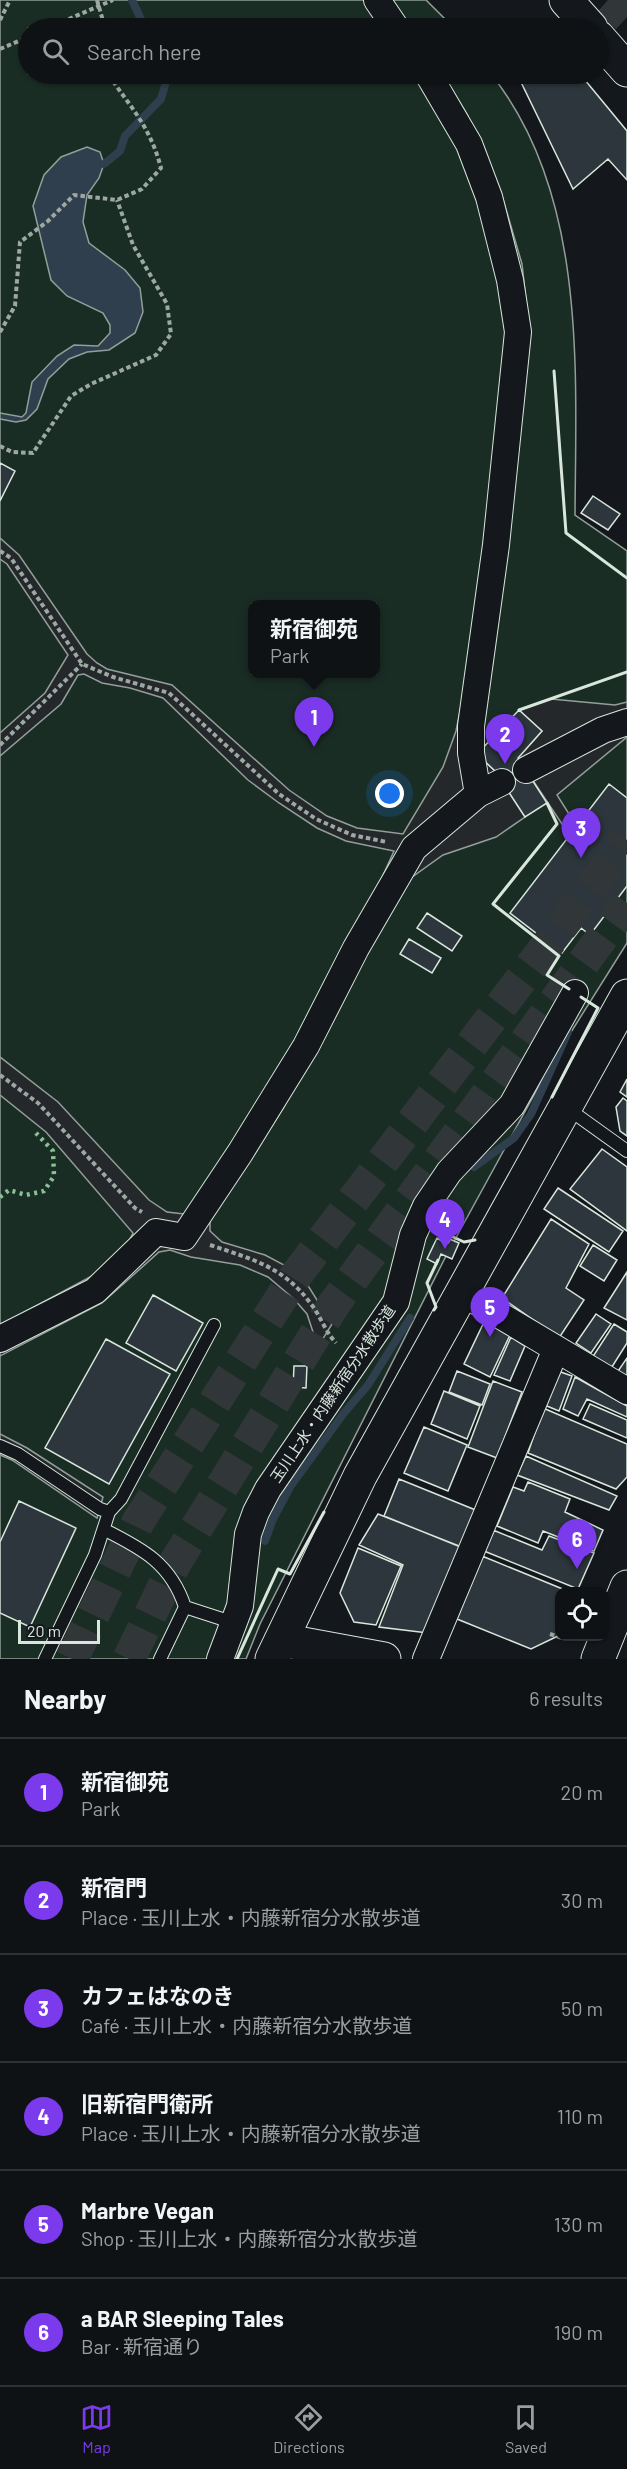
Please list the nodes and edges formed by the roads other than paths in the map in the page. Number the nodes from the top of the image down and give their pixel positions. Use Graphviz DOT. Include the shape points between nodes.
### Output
graph roads {
  1 [pos="377,0"];
  2 [pos="566,0"];
  3 [pos="389,18"];
  4 [pos="582,18"];
  5 [pos="609,50"];
  6 [pos="627,70"];
  7 [pos="434,84"];
  8 [pos="627,722"];
  9 [pos="526,770"];
  10 [pos="502,782"];
  11 [pos="478,794"];
  12 [pos="574,993"];
  13 [pos="627,996"];
  14 [pos="565,1107"];
  15 [pos="627,1151"];
  16 [pos="461,1292"];
  17 [pos="214,1325"];
  18 [pos="0,1339"];
  19 [pos="556,1348"];
  20 [pos="627,1391"];
  21 [pos="0,1446"];
  22 [pos="110,1512"];
  23 [pos="105,1530"];
  24 [pos="627,1587"];
  25 [pos="185,1607"];
  26 [pos="232,1632"];
  27 [pos="277,1649"];
  28 [pos="45,1659"];
  29 [pos="160,1659"];
  30 [pos="220,1659"];
  31 [pos="384,1659"];
  32 [pos="426,1659"];
  33 [pos="598,1659"];
  1 -- 3 [label="street"];
  2 -- 4 [label="street"];
  5 -- 6 [label="street"];
  7 -- 11 [label="street" via="470,144 489,198 510,280 518,332 496,545 474,691 471,753"];
  8 -- 9 [label="street" via="603,730"];
  10 -- 11 [label="street"];
  11 -- 18 [label="street" via="414,848 356,948 306,1046 184,1237 156,1232 95,1291"];
  12 -- 26 [label="street, 玉川上水・内藤新宿分水散歩道" via="512,1105 449,1172 426,1206 412,1235 396,1302 292,1452 256,1512 248,1534 240,1606"];
  13 -- 14 [label="street"];
  14 -- 15 [label="lane"];
  14 -- 16 [label="street"];
  16 -- 19 [label="street"];
  16 -- 27 [label="street" via="360,1476"];
  17 -- 22 [label="lane" via="121,1499"];
  19 -- 20 [label="street"];
  19 -- 32 [label="street"];
  21 -- 22 [label="lane"];
  22 -- 23 [label="lane"];
  23 -- 25 [label="lane" via="141,1548 163,1568"];
  23 -- 28 [label="lane"];
  24 -- 33 [label="street"];
  25 -- 26 [label="lane" via="222,1618"];
  25 -- 29 [label="lane"];
  26 -- 30 [label="street, 玉川上水・内藤新宿分水散歩道"];
  27 -- 31 [label="street"];
}
